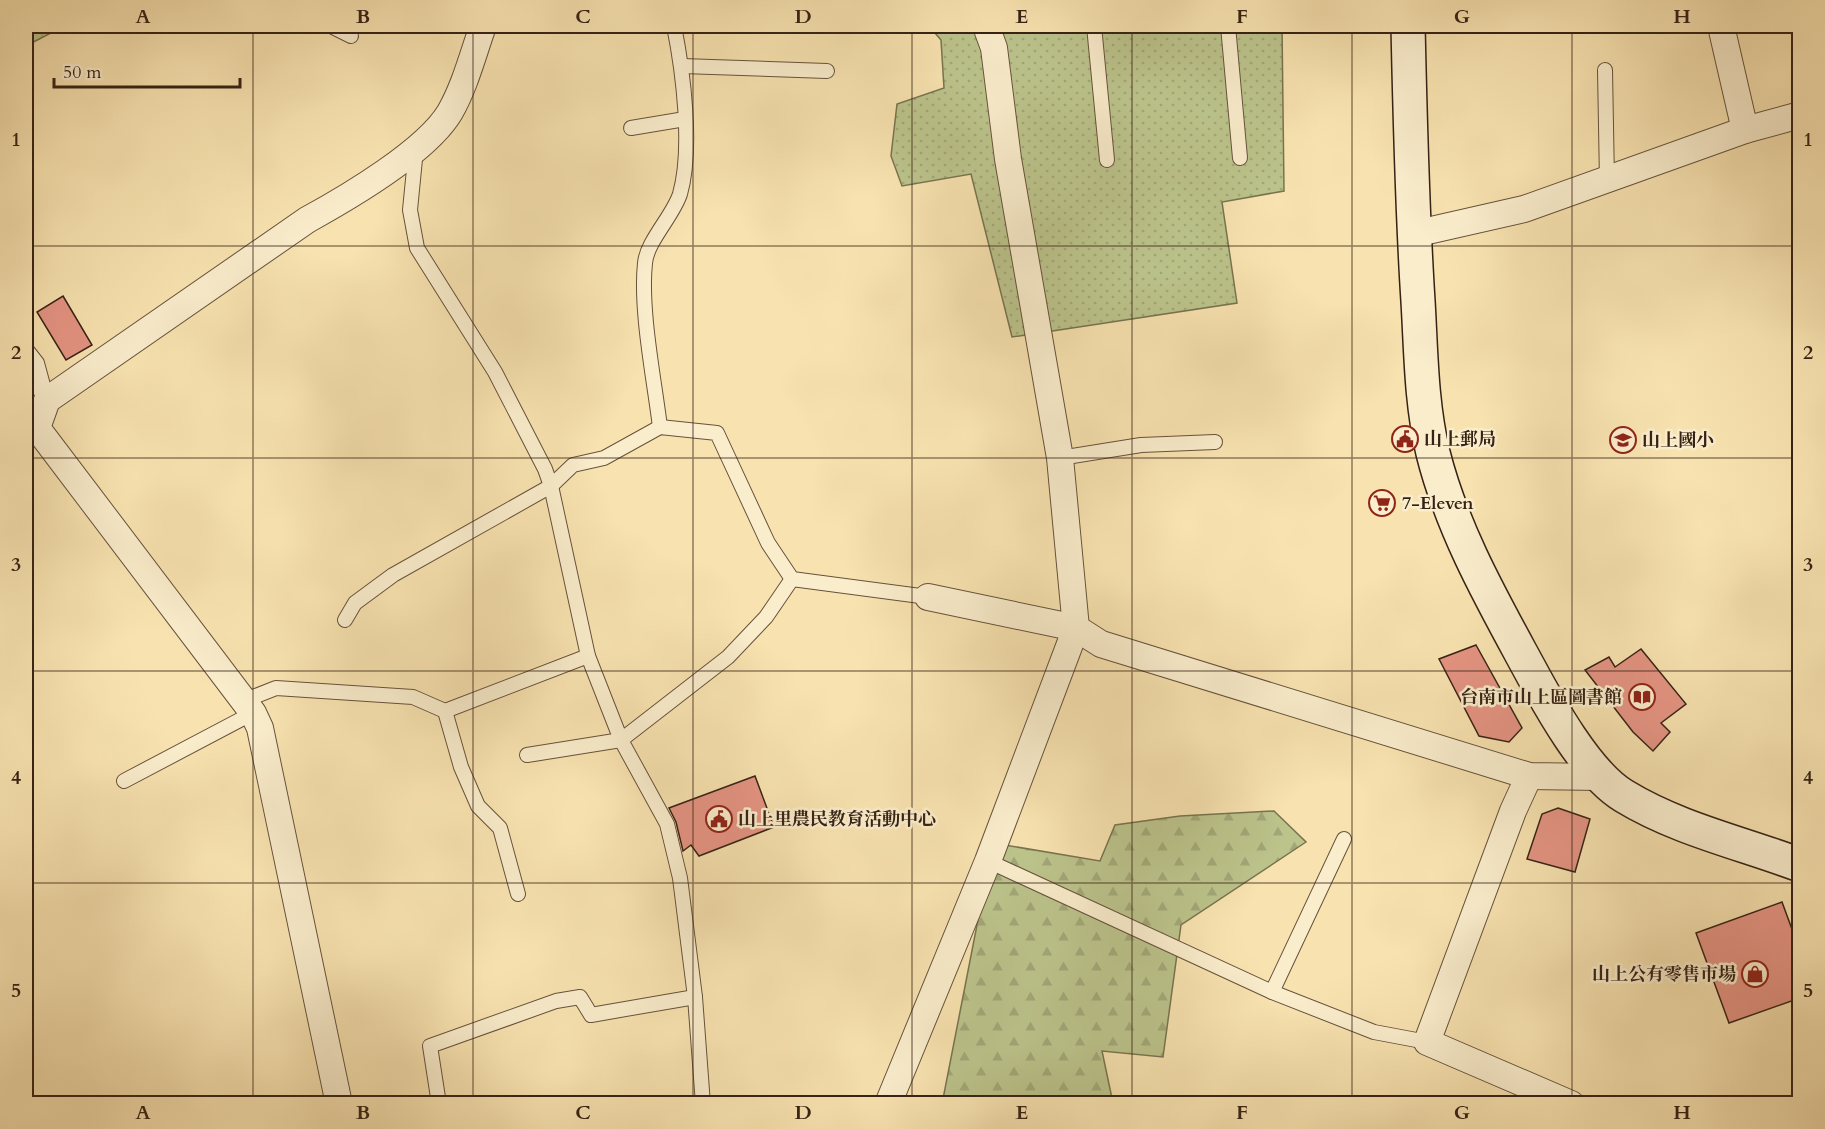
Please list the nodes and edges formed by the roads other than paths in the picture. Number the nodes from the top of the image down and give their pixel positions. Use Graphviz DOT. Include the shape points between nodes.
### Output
graph roads {
  1 [pos="331,26"];
  2 [pos="483,26"];
  3 [pos="674,26"];
  4 [pos="986,26"];
  5 [pos="1094,26"];
  6 [pos="1228,26"];
  7 [pos="1408,26"];
  8 [pos="1721,26"];
  9 [pos="351,36"];
  10 [pos="682,66"];
  11 [pos="1605,70"];
  12 [pos="827,72"];
  13 [pos="1800,115"];
  14 [pos="685,119"];
  15 [pos="631,128"];
  16 [pos="1745,130"];
  17 [pos="416,149"];
  18 [pos="1240,158"];
  19 [pos="1107,160"];
  20 [pos="1607,182"];
  21 [pos="1414,234"];
  22 [pos="26,349"];
  23 [pos="26,373"];
  24 [pos="47,400"];
  25 [pos="660,427"];
  26 [pos="1215,442"];
  27 [pos="1060,458"];
  28 [pos="551,486"];
  29 [pos="792,579"];
  30 [pos="928,597"];
  31 [pos="345,620"];
  32 [pos="1076,628"];
  33 [pos="588,656"];
  34 [pos="248,707"];
  35 [pos="444,711"];
  36 [pos="621,740"];
  37 [pos="527,755"];
  38 [pos="1529,776"];
  39 [pos="1599,777"];
  40 [pos="124,781"];
  41 [pos="1344,839"];
  42 [pos="988,861"];
  43 [pos="1800,865"];
  44 [pos="518,894"];
  45 [pos="1272,992"];
  46 [pos="695,997"];
  47 [pos="1428,1042"];
  48 [pos="339,1104"];
  49 [pos="439,1104"];
  50 [pos="703,1104"];
  51 [pos="888,1104"];
  52 [pos="1571,1104"];
  1 -- 9 [label="lane"];
  2 -- 17 [label="street" via="449,113"];
  3 -- 10 [label="lane"];
  4 -- 27 [label="street" via="994,48 1008,159"];
  5 -- 19 [label="lane"];
  6 -- 18 [label="lane"];
  7 -- 21 [label="main road"];
  8 -- 16 [label="street"];
  10 -- 12 [label="lane"];
  10 -- 14 [label="lane"];
  11 -- 20 [label="lane"];
  13 -- 16 [label="street"];
  14 -- 15 [label="lane"];
  14 -- 25 [label="lane" via="680,194 645,259 644,286"];
  16 -- 20 [label="street"];
  17 -- 24 [label="street"];
  17 -- 28 [label="lane" via="410,210 417,248 495,372"];
  20 -- 21 [label="street" via="1524,209"];
  21 -- 39 [label="main road" via="1425,413 1452,515 1492,601 1546,699"];
  22 -- 24 [label="lane" via="37,363"];
  23 -- 24 [label="lane"];
  24 -- 34 [label="street" via="37,428"];
  25 -- 28 [label="lane" via="604,458 573,465"];
  25 -- 29 [label="lane" via="717,434 768,543"];
  26 -- 27 [label="lane" via="1141,445"];
  27 -- 32 [label="street"];
  28 -- 31 [label="lane" via="393,575 355,603"];
  28 -- 33 [label="lane"];
  29 -- 30 [label="lane"];
  29 -- 36 [label="lane" via="766,617 728,657"];
  30 -- 32 [label="street"];
  32 -- 38 [label="street" via="1101,644"];
  32 -- 42 [label="street"];
  33 -- 35 [label="lane"];
  33 -- 36 [label="lane"];
  34 -- 35 [label="lane" via="276,688 413,697"];
  34 -- 40 [label="lane"];
  34 -- 48 [label="street" via="260,728"];
  35 -- 44 [label="lane" via="478,806 500,828"];
  36 -- 37 [label="lane"];
  36 -- 46 [label="lane" via="667,824 680,878"];
  38 -- 39 [label="street"];
  38 -- 47 [label="street"];
  39 -- 43 [label="main road" via="1623,796 1695,829"];
  41 -- 45 [label="lane"];
  42 -- 45 [label="lane"];
  42 -- 51 [label="street"];
  45 -- 47 [label="lane" via="1374,1032"];
  46 -- 49 [label="lane" via="591,1015 580,997 556,1001 430,1046"];
  46 -- 50 [label="lane"];
  47 -- 52 [label="street"];
}
